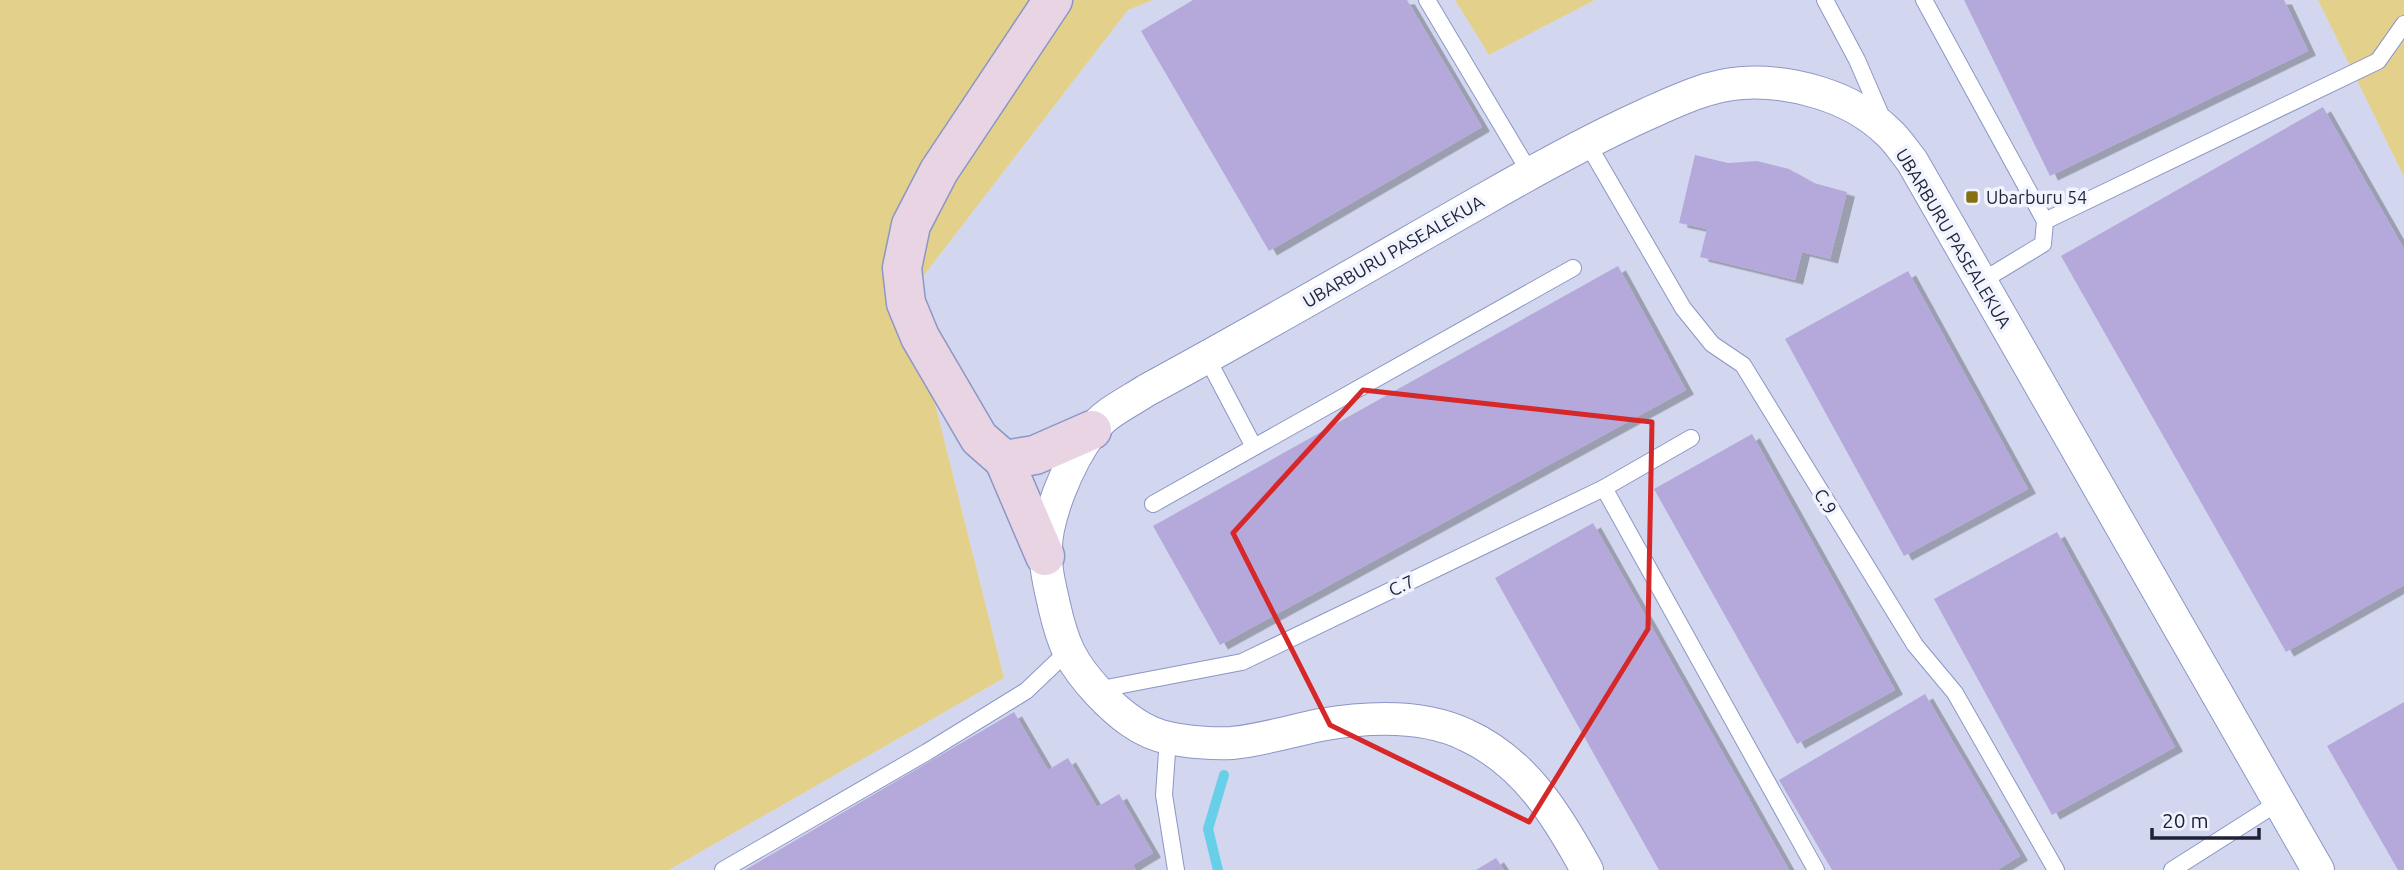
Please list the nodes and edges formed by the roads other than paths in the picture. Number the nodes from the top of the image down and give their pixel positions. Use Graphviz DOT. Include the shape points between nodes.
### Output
graph roads {
  1 [pos="1053,0"];
  2 [pos="1427,0"];
  3 [pos="1825,0"];
  4 [pos="1924,0"];
  5 [pos="2404,24"];
  6 [pos="1888,132"];
  7 [pos="1586,141"];
  8 [pos="1530,173"];
  9 [pos="2045,221"];
  10 [pos="1573,268"];
  11 [pos="1982,281"];
  12 [pos="1207,358"];
  13 [pos="1092,430"];
  14 [pos="1691,438"];
  15 [pos="1254,447"];
  16 [pos="1004,460"];
  17 [pos="1604,488"];
  18 [pos="1153,504"];
  19 [pos="1045,556"];
  20 [pos="1067,652"];
  21 [pos="1096,690"];
  22 [pos="1167,738"];
  23 [pos="2279,802"];
  24 [pos="723,870"];
  25 [pos="1176,870"];
  26 [pos="1587,870"];
  27 [pos="1816,870"];
  28 [pos="2056,870"];
  29 [pos="2172,870"];
  30 [pos="2318,870"];
  1 -- 16 [label="main road" via="939,171 911,225 902,268 906,303 920,337 979,439"];
  2 -- 8 [label="lane"];
  3 -- 6 [label="lane"];
  4 -- 9 [label="lane"];
  5 -- 9 [label="lane" via="2378,61"];
  6 -- 7 [label="street, UBARBURU PASEALEKUA" via="1861,111 1827,95 1794,86 1739,83 1678,100"];
  6 -- 11 [label="street, UBARBURU PASEALEKUA" via="1912,161"];
  7 -- 8 [label="street, UBARBURU PASEALEKUA"];
  7 -- 28 [label="lane, C.9" via="1684,308 1712,344 1743,365 1915,645 1955,692"];
  8 -- 12 [label="street, UBARBURU PASEALEKUA"];
  9 -- 11 [label="lane" via="2043,244"];
  10 -- 15 [label="lane"];
  11 -- 23 [label="street, UBARBURU PASEALEKUA"];
  12 -- 13 [label="street, UBARBURU PASEALEKUA" via="1147,390"];
  12 -- 15 [label="lane"];
  13 -- 16 [label="main road, UBARBURU PASEALEKUA" via="1035,455"];
  13 -- 19 [label="street, UBARBURU PASEALEKUA" via="1059,490"];
  14 -- 17 [label="lane, C.7"];
  15 -- 18 [label="lane"];
  16 -- 19 [label="main road, UBARBURU PASEALEKUA"];
  17 -- 21 [label="lane, C.7" via="1242,662"];
  17 -- 27 [label="lane"];
  19 -- 20 [label="street, UBARBURU PASEALEKUA"];
  20 -- 21 [label="street, UBARBURU PASEALEKUA"];
  20 -- 24 [label="lane" via="1026,691"];
  21 -- 22 [label="street, UBARBURU PASEALEKUA" via="1119,714"];
  22 -- 25 [label="lane" via="1164,795"];
  22 -- 26 [label="street, UBARBURU PASEALEKUA" via="1231,743 1323,725 1386,719 1465,734 1509,760 1532,785"];
  23 -- 29 [label="lane"];
  23 -- 30 [label="street, UBARBURU PASEALEKUA"];
}
